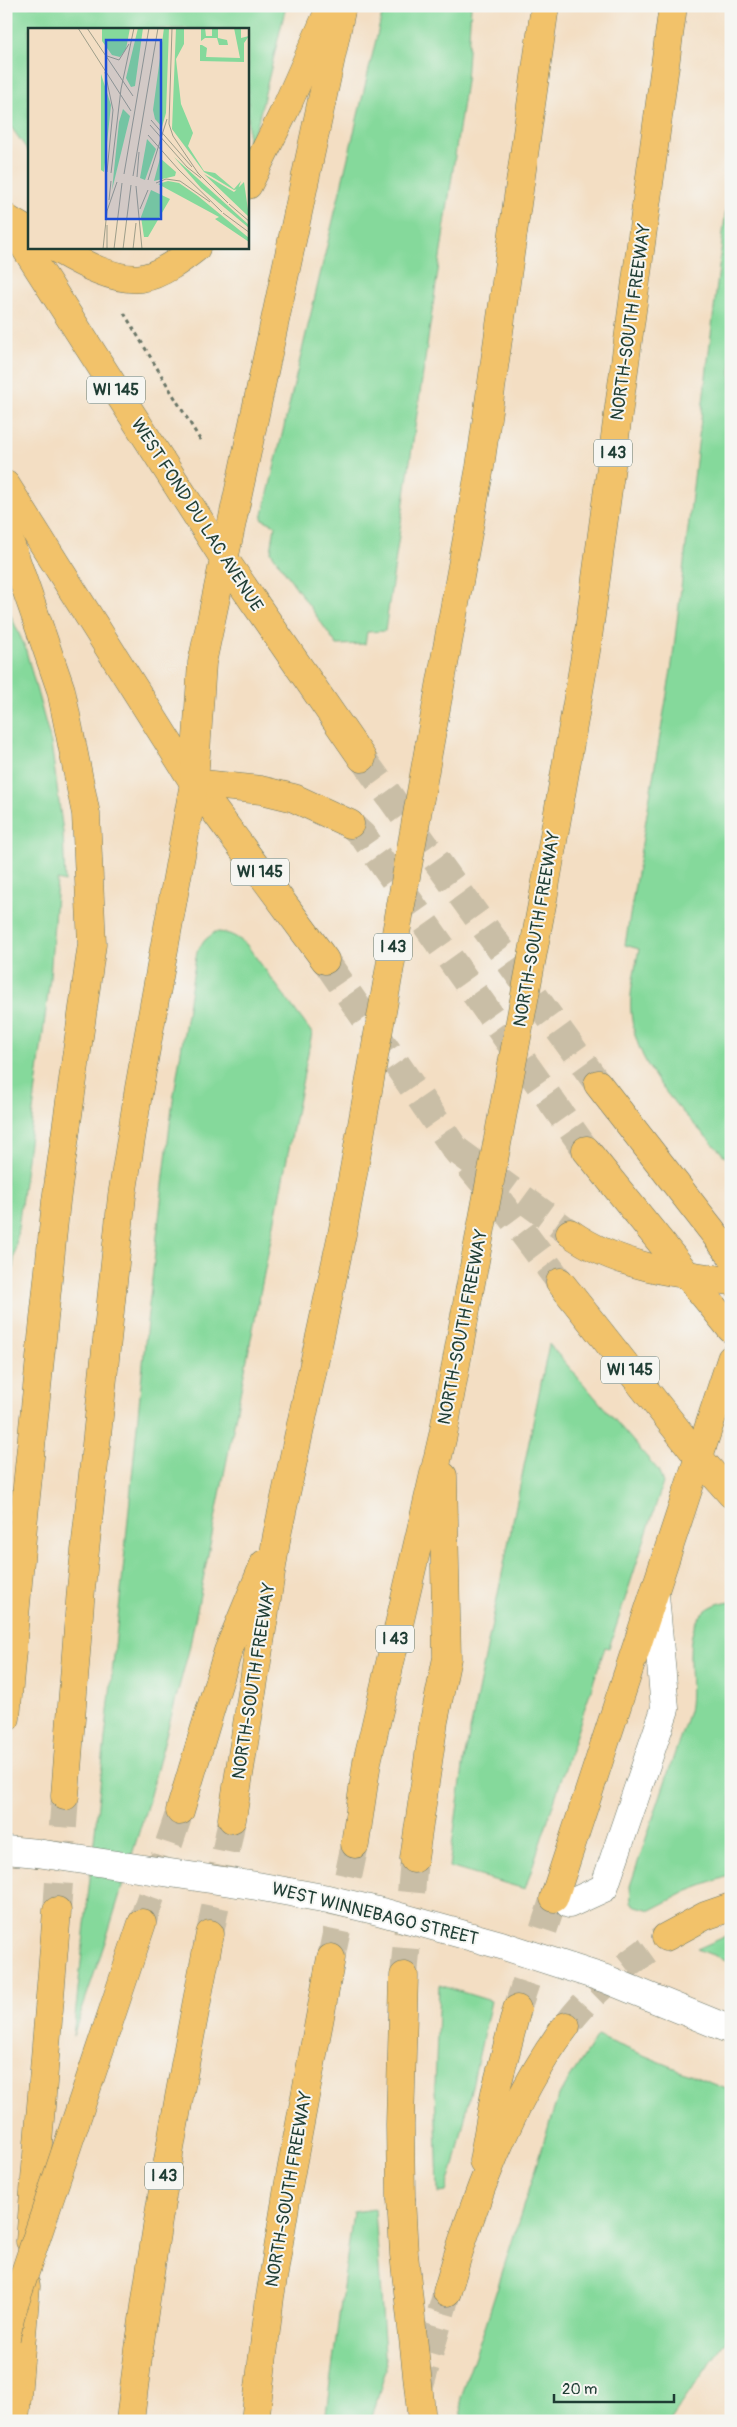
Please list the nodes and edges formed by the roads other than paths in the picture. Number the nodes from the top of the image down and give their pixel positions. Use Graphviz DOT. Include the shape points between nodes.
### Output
graph roads {
  1 [pos="330,6"];
  2 [pos="342,6"];
  3 [pos="545,6"];
  4 [pos="673,6"];
  5 [pos="249,183"];
  6 [pos="14,223"];
  7 [pos="28,245"];
  8 [pos="30,249"];
  9 [pos="57,249"];
  10 [pos="194,249"];
  11 [pos="6,485"];
  12 [pos="6,531"];
  13 [pos="225,560"];
  14 [pos="362,758"];
  15 [pos="194,783"];
  16 [pos="350,824"];
  17 [pos="325,960"];
  18 [pos="598,1084"];
  19 [pos="586,1150"];
  20 [pos="570,1233"];
  21 [pos="731,1255"];
  22 [pos="688,1275"];
  23 [pos="731,1281"];
  24 [pos="560,1282"];
  25 [pos="731,1329"];
  26 [pos="731,1359"];
  27 [pos="443,1435"];
  28 [pos="700,1458"];
  29 [pos="731,1494"];
  30 [pos="277,1536"];
  31 [pos="655,1594"];
  32 [pos="6,1718"];
  33 [pos="65,1796"];
  34 [pos="180,1811"];
  35 [pos="232,1819"];
  36 [pos="354,1844"];
  37 [pos="6,1850"];
  38 [pos="414,1859"];
  39 [pos="562,1901"];
  40 [pos="731,1907"];
  41 [pos="57,1911"];
  42 [pos="142,1923"];
  43 [pos="210,1934"];
  44 [pos="666,1937"];
  45 [pos="331,1958"];
  46 [pos="404,1976"];
  47 [pos="517,2009"];
  48 [pos="566,2026"];
  49 [pos="731,2030"];
  50 [pos="476,2202"];
  51 [pos="448,2292"];
  52 [pos="6,2338"];
  53 [pos="15,2421"];
  54 [pos="130,2421"];
  55 [pos="255,2421"];
  56 [pos="422,2421"];
  1 -- 5 [label="main road"];
  2 -- 13 [label="main road"];
  3 -- 30 [label="main road, NORTH-SOUTH FREEWAY / I 43, bridge" via="480,467 342,1234"];
  4 -- 27 [label="main road, NORTH-SOUTH FREEWAY / I 43, bridge" via="587,645"];
  6 -- 7 [label="main road, WEST FOND DU LAC AVENUE / WI 145"];
  8 -- 13 [label="main road, WEST FOND DU LAC AVENUE / WI 145"];
  9 -- 10 [label="main road" via="105,272 142,278 162,270"];
  11 -- 15 [label="main road, WI 145"];
  12 -- 32 [label="main road" via="63,700 86,814 92,944 56,1201"];
  13 -- 14 [label="main road, WEST FOND DU LAC AVENUE / WI 145"];
  13 -- 15 [label="main road" via="202,663"];
  15 -- 16 [label="main road" via="261,790 294,798"];
  15 -- 17 [label="main road, WI 145"];
  15 -- 33 [label="main road" via="138,1088 122,1196 81,1589"];
  18 -- 21 [label="main road"];
  19 -- 22 [label="main road"];
  20 -- 22 [label="main road" via="643,1266"];
  22 -- 23 [label="main road"];
  22 -- 25 [label="main road"];
  24 -- 28 [label="main road, WI 145"];
  26 -- 28 [label="main road"];
  27 -- 36 [label="main road, NORTH-SOUTH FREEWAY / I 43" via="367,1762"];
  27 -- 38 [label="main road" via="447,1658 434,1721"];
  28 -- 29 [label="main road, WI 145"];
  28 -- 31 [label="main road"];
  30 -- 34 [label="main road" via="231,1642"];
  30 -- 35 [label="main road, NORTH-SOUTH FREEWAY / I 43"];
  31 -- 39 [label="main road"];
  31 -- 39 [label="street" via="666,1709 604,1888"];
  37 -- 49 [label="street, WEST WINNEBAGO STREET, bridge" via="187,1874 355,1906 606,1979"];
  40 -- 44 [label="main road" via="705,1916"];
  41 -- 53 [label="main road"];
  42 -- 52 [label="main road, bridge" via="11,2314"];
  43 -- 54 [label="main road, I 43" via="173,2123"];
  45 -- 55 [label="main road, NORTH-SOUTH FREEWAY" via="270,2297"];
  46 -- 56 [label="main road, bridge" via="401,2198"];
  47 -- 50 [label="main road" via="495,2093"];
  48 -- 50 [label="main road" via="518,2107"];
  50 -- 51 [label="main road"];
}
